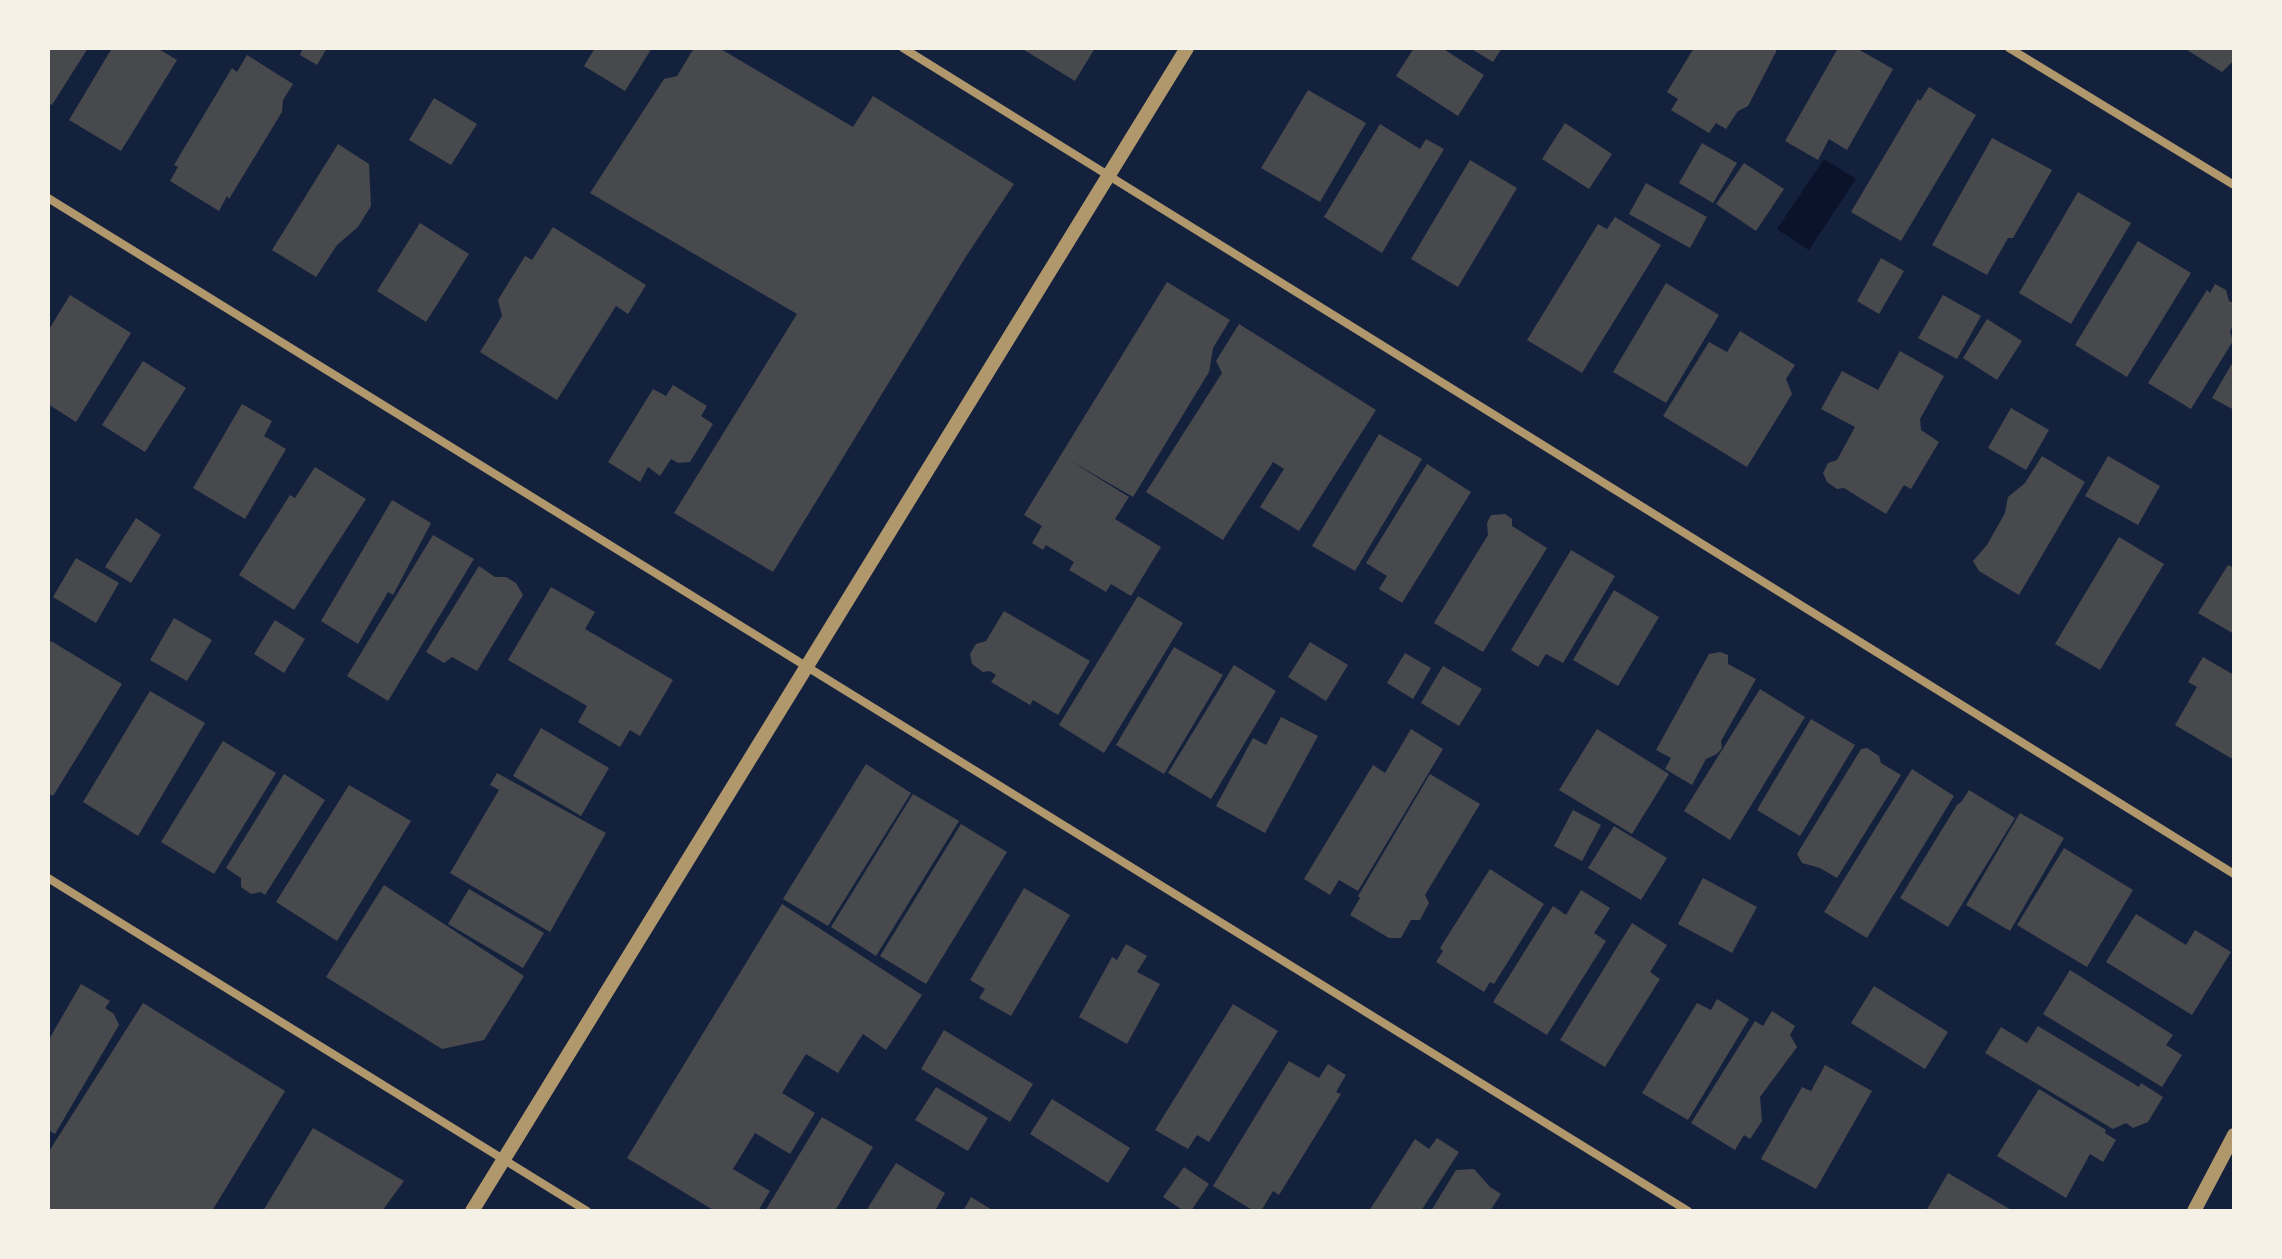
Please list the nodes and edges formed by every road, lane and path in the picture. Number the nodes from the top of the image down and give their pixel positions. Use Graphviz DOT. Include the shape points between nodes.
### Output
graph roads {
  1 [pos="903,48"];
  2 [pos="1187,48"];
  3 [pos="2009,48"];
  4 [pos="1109,175"];
  5 [pos="2234,185"];
  6 [pos="48,198"];
  7 [pos="806,668"];
  8 [pos="2234,874"];
  9 [pos="48,878"];
  10 [pos="2234,1135"];
  11 [pos="504,1160"];
  12 [pos="472,1211"];
  13 [pos="587,1211"];
  14 [pos="1688,1211"];
  15 [pos="2194,1211"];
  1 -- 4 [label="street"];
  2 -- 4 [label="street"];
  3 -- 5 [label="street"];
  4 -- 7 [label="street"];
  4 -- 8 [label="street"];
  6 -- 7 [label="street"];
  7 -- 11 [label="street"];
  7 -- 14 [label="street"];
  9 -- 11 [label="street"];
  10 -- 15 [label="street"];
  11 -- 12 [label="street"];
  11 -- 13 [label="street"];
}
